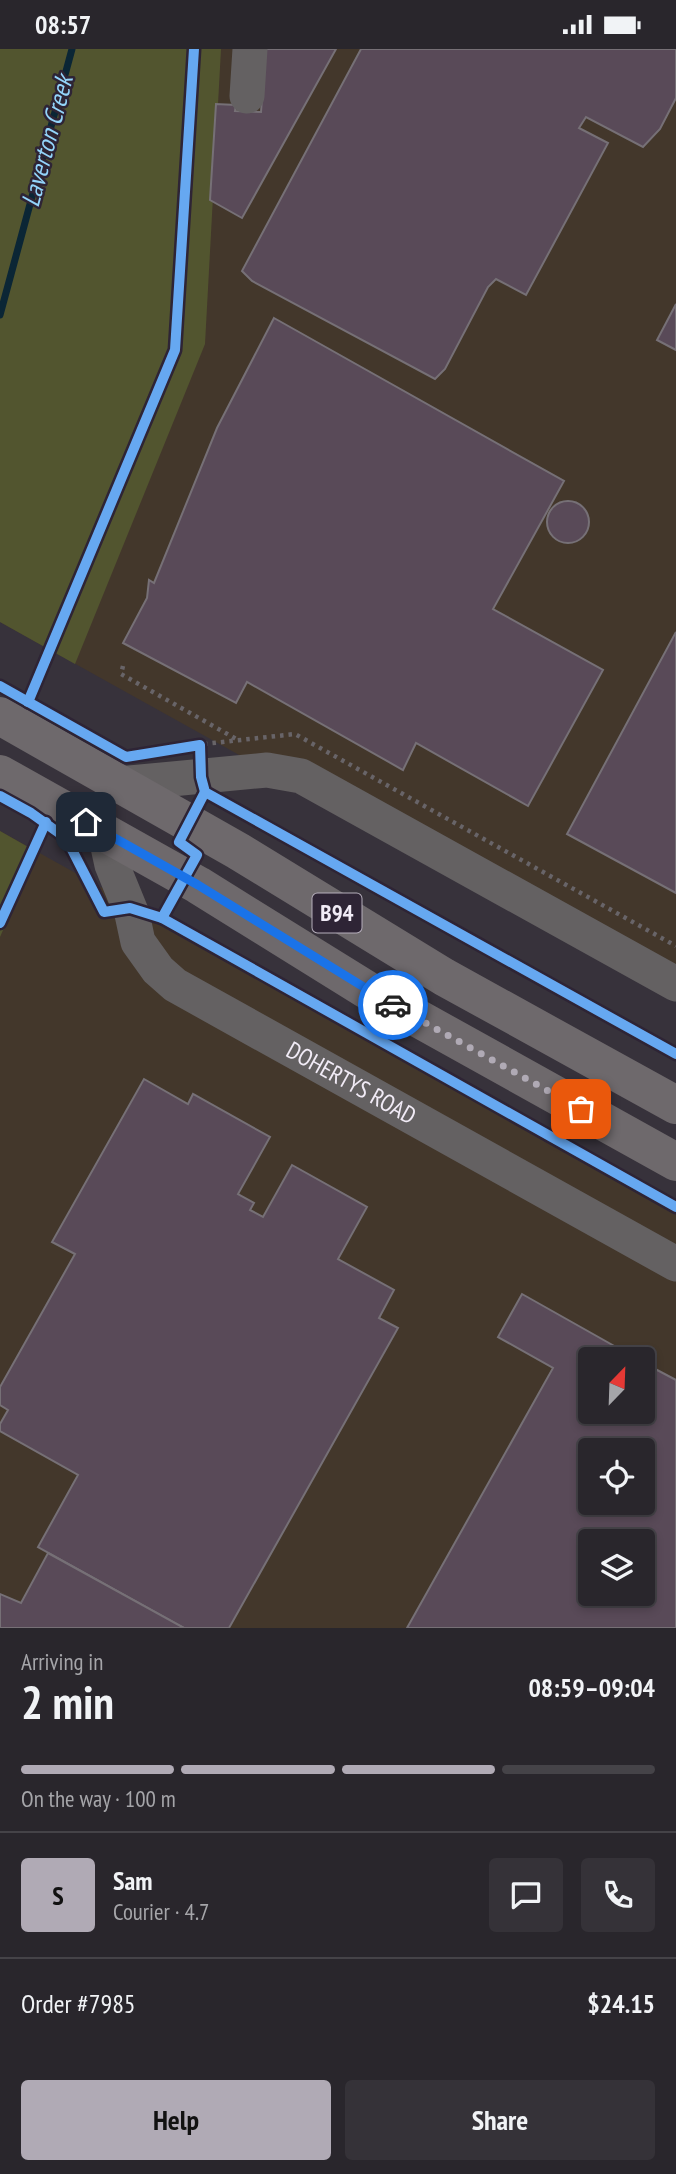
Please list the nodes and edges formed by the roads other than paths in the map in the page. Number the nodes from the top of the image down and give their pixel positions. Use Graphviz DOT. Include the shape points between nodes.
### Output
graph roads {
  1 [pos="250,49"];
  2 [pos="247,96"];
  3 [pos="0,716"];
  4 [pos="0,774"];
  5 [pos="119,784"];
  6 [pos="105,833"];
  7 [pos="676,983"];
  8 [pos="676,1105"];
  9 [pos="676,1162"];
  10 [pos="676,1264"];
  1 -- 2 [label="street"];
  3 -- 5 [label="main road, B94"];
  4 -- 6 [label="main road, B94"];
  5 -- 7 [label="street" via="267,770 301,776"];
  5 -- 8 [label="main road, B94" via="444,977"];
  6 -- 9 [label="main road, B94" via="367,990"];
  6 -- 10 [label="street, DOHERTYS ROAD" via="138,941 175,985"];
}
